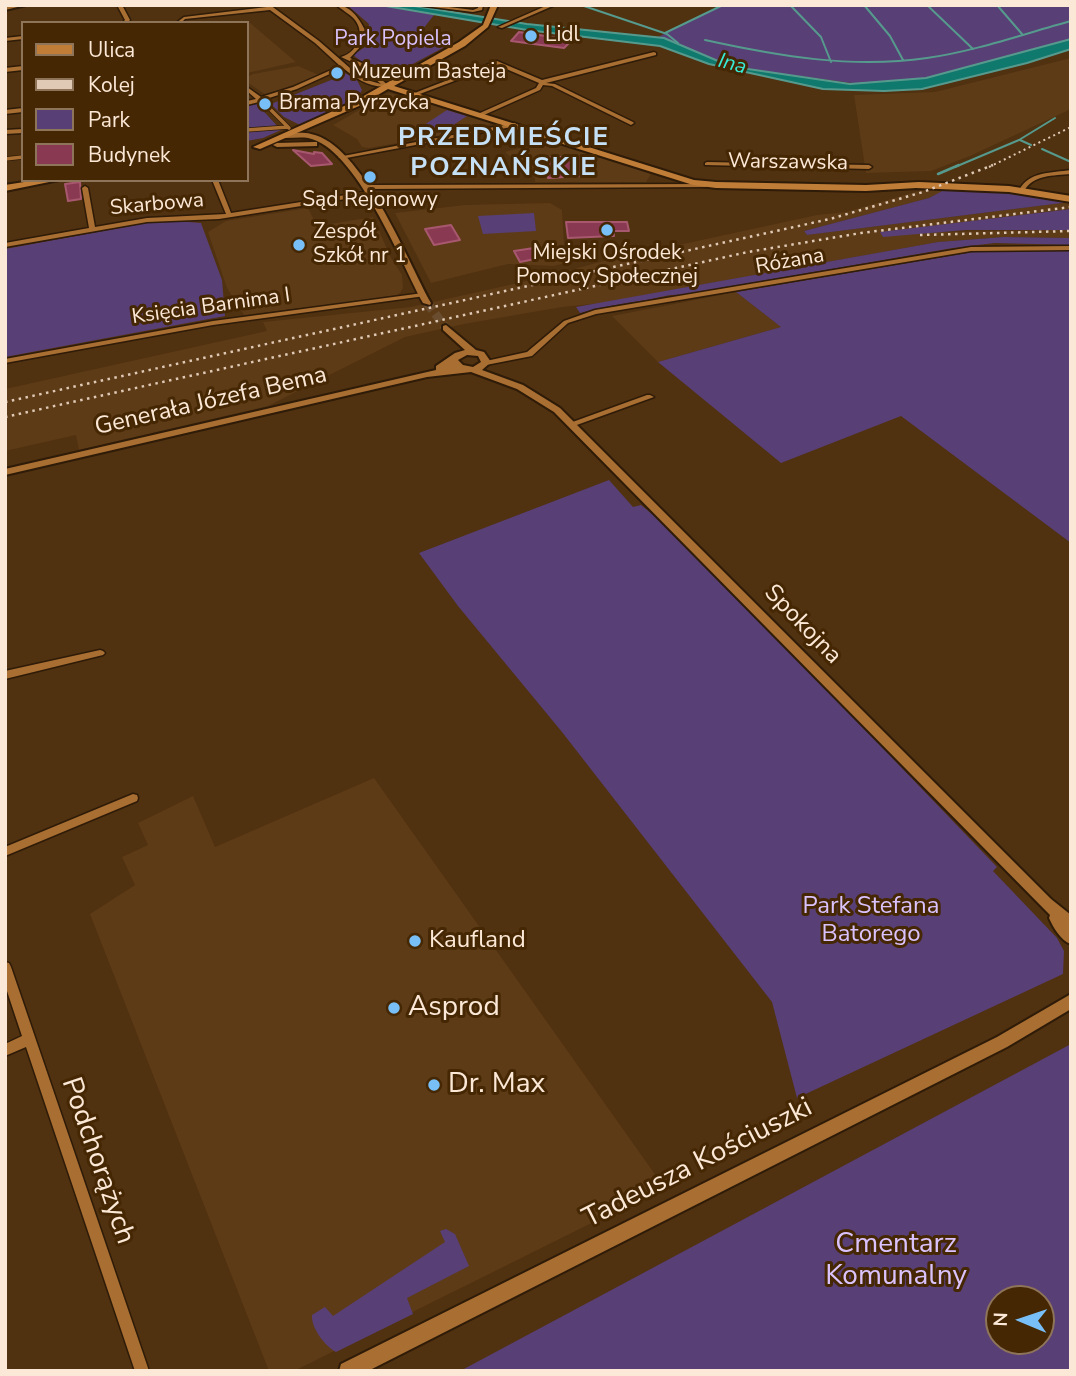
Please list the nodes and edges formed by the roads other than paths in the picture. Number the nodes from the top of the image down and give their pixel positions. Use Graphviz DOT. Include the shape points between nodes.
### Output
graph roads {
  1 [pos="23,5"];
  2 [pos="120,5"];
  3 [pos="338,5"];
  4 [pos="418,5"];
  5 [pos="481,5"];
  6 [pos="553,5"];
  7 [pos="269,7"];
  8 [pos="5,8"];
  9 [pos="494,9"];
  10 [pos="505,15"];
  11 [pos="525,17"];
  12 [pos="127,21"];
  13 [pos="181,21"];
  14 [pos="500,27"];
  15 [pos="330,54"];
  16 [pos="654,54"];
  17 [pos="347,58"];
  18 [pos="341,66"];
  19 [pos="542,83"];
  20 [pos="386,86"];
  21 [pos="248,90"];
  22 [pos="415,94"];
  23 [pos="248,103"];
  24 [pos="264,103"];
  25 [pos="482,114"];
  26 [pos="631,123"];
  27 [pos="515,125"];
  28 [pos="248,130"];
  29 [pos="292,132"];
  30 [pos="313,133"];
  31 [pos="277,145"];
  32 [pos="252,148"];
  33 [pos="340,157"];
  34 [pos="707,164"];
  35 [pos="869,167"];
  36 [pos="1071,172"];
  37 [pos="677,180"];
  38 [pos="42,182"];
  39 [pos="216,182"];
  40 [pos="5,188"];
  41 [pos="85,188"];
  42 [pos="1022,190"];
  43 [pos="370,192"];
  44 [pos="1071,199"];
  45 [pos="229,215"];
  46 [pos="92,230"];
  47 [pos="5,245"];
  48 [pos="1071,248"];
  49 [pos="425,299"];
  50 [pos="455,357"];
  51 [pos="481,359"];
  52 [pos="5,362"];
  53 [pos="467,369"];
  54 [pos="427,374"];
  55 [pos="520,387"];
  56 [pos="650,397"];
  57 [pos="571,424"];
  58 [pos="5,472"];
  59 [pos="100,653"];
  60 [pos="5,675"];
  61 [pos="134,797"];
  62 [pos="5,852"];
  63 [pos="1046,903"];
  64 [pos="1071,924"];
  65 [pos="1071,939"];
  66 [pos="5,967"];
  67 [pos="1071,1001"];
  68 [pos="29,1039"];
  69 [pos="5,1050"];
  70 [pos="142,1371"];
  71 [pos="348,1371"];
  1 -- 8 [label="street"];
  2 -- 12 [label="street"];
  3 -- 17 [label="street" via="356,17 363,30 360,45"];
  4 -- 5 [label="street" via="472,11"];
  6 -- 11 [label="street"];
  7 -- 13 [label="street"];
  7 -- 15 [label="street"];
  9 -- 20 [label="main road" via="486,26 462,44"];
  10 -- 11 [label="street"];
  11 -- 14 [label="street"];
  15 -- 17 [label="street"];
  15 -- 18 [label="street"];
  16 -- 19 [label="street"];
  17 -- 20 [label="street"];
  18 -- 20 [label="street" via="372,84"];
  18 -- 24 [label="street"];
  19 -- 22 [label="street" via="497,63"];
  19 -- 25 [label="street"];
  19 -- 26 [label="street"];
  20 -- 22 [label="main road, Warszawska"];
  20 -- 30 [label="main road"];
  21 -- 24 [label="street"];
  22 -- 25 [label="main road, Warszawska"];
  23 -- 24 [label="street"];
  24 -- 29 [label="street"];
  25 -- 27 [label="main road, Warszawska"];
  27 -- 33 [label="street"];
  27 -- 37 [label="main road, Warszawska"];
  28 -- 29 [label="street"];
  29 -- 30 [label="main road"];
  29 -- 30 [label="street" via="302,138"];
  29 -- 31 [label="main road"];
  29 -- 32 [label="main road"];
  30 -- 31 [label="street"];
  30 -- 33 [label="street"];
  31 -- 32 [label="main road"];
  33 -- 43 [label="street"];
  34 -- 35 [label="street"];
  36 -- 42 [label="street" via="1032,178"];
  37 -- 42 [label="main road, Warszawska"];
  37 -- 43 [label="street"];
  38 -- 40 [label="main road"];
  39 -- 45 [label="street"];
  41 -- 46 [label="street"];
  42 -- 44 [label="main road, Warszawska"];
  43 -- 45 [label="street, Skarbowa"];
  43 -- 49 [label="street"];
  45 -- 46 [label="street, Skarbowa" via="147,220"];
  46 -- 47 [label="street, Skarbowa"];
  48 -- 51 [label="street, Różana" via="971,249 594,312 566,322 529,354"];
  49 -- 52 [label="street, Księcia Barnima I" via="213,323"];
  50 -- 51 [label="street"];
  50 -- 51 [label="street, Spokojna" via="448,331"];
  50 -- 53 [label="street"];
  50 -- 54 [label="street, Generała Józefa Bema"];
  51 -- 53 [label="street, Generała Józefa Bema"];
  51 -- 55 [label="street, Spokojna"];
  53 -- 54 [label="street, Generała Józefa Bema"];
  53 -- 55 [label="street, Spokojna"];
  54 -- 58 [label="street, Generała Józefa Bema"];
  55 -- 57 [label="street, Spokojna"];
  56 -- 57 [label="street"];
  57 -- 63 [label="street, Spokojna"];
  59 -- 60 [label="street"];
  61 -- 62 [label="street"];
  63 -- 64 [label="street, Spokojna"];
  63 -- 65 [label="street, Spokojna"];
  66 -- 68 [label="street, Podchorążych"];
  67 -- 71 [label="street, Tadeusza Kościuszki" via="1002,1042"];
  68 -- 69 [label="street"];
  68 -- 70 [label="street, Podchorążych"];
}
